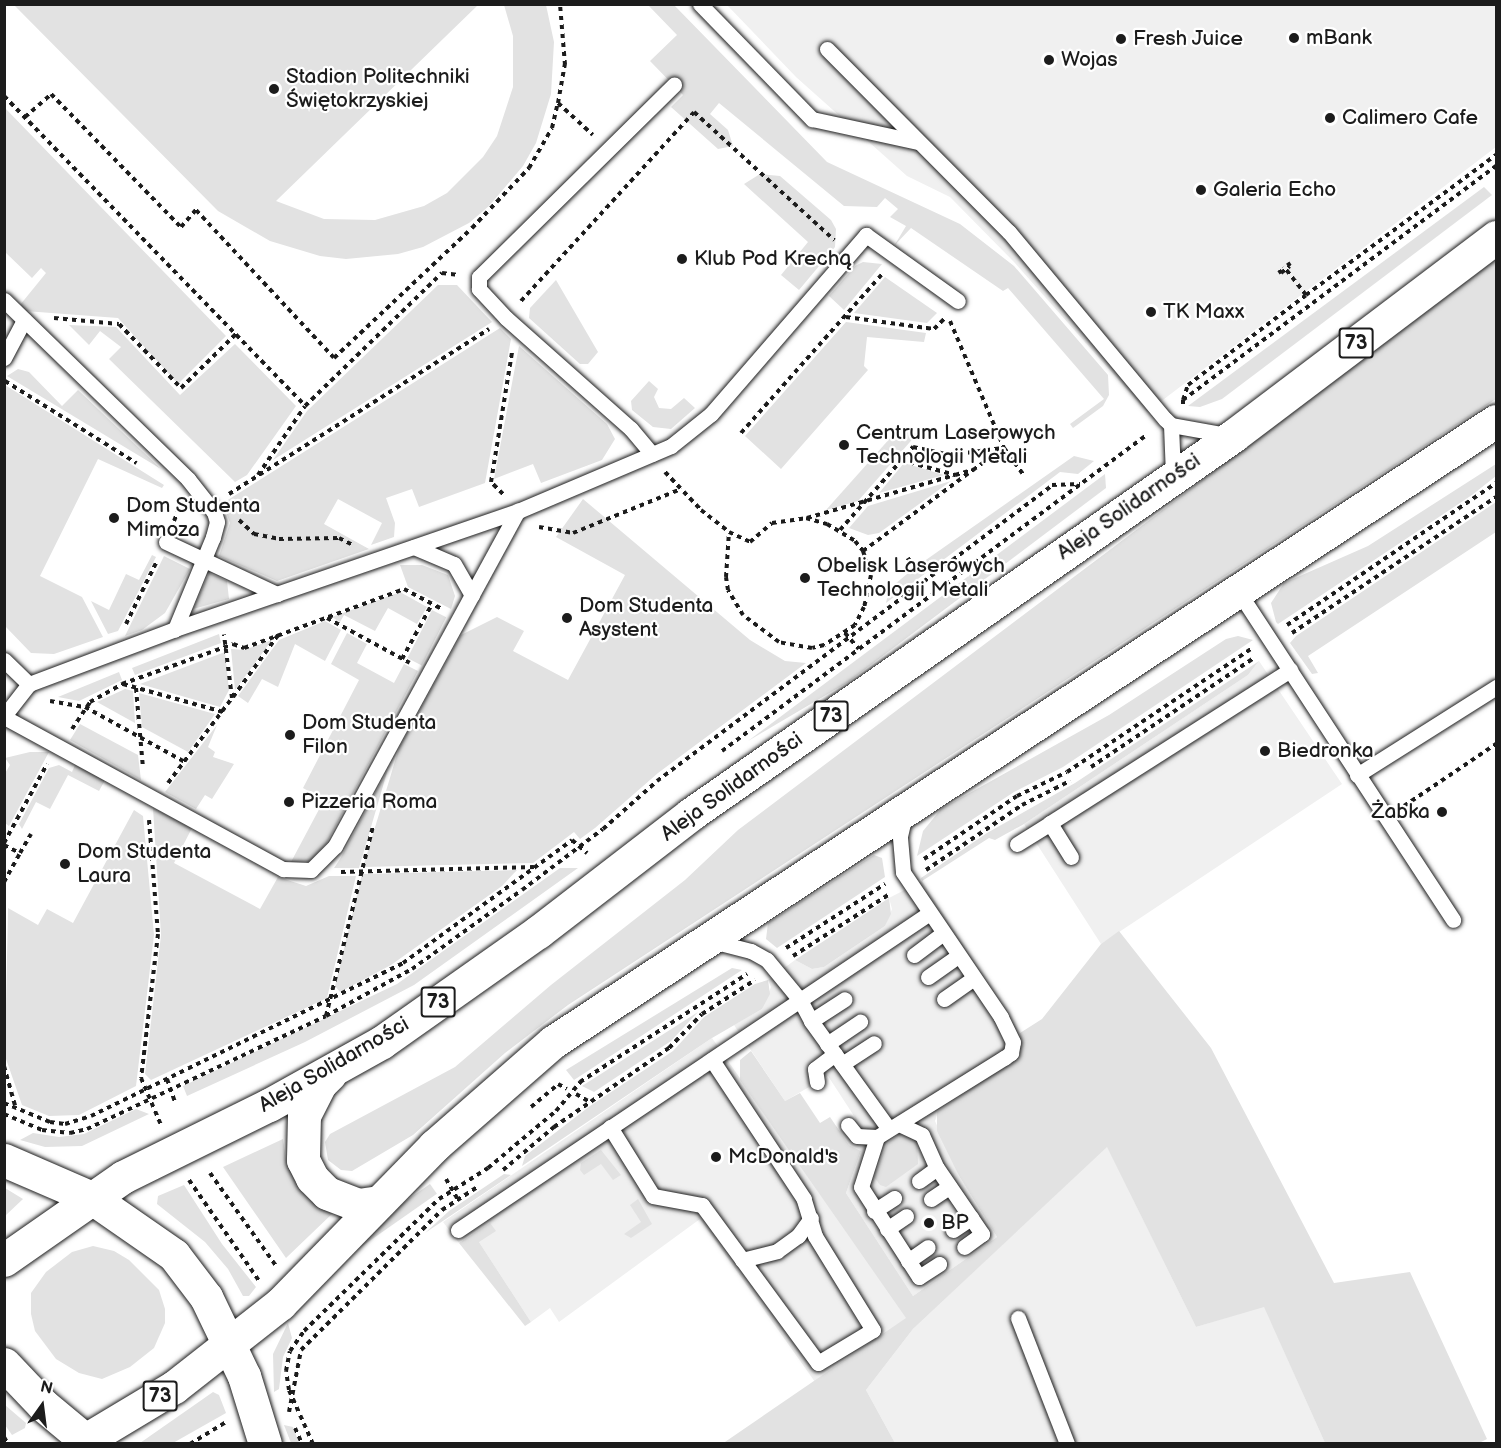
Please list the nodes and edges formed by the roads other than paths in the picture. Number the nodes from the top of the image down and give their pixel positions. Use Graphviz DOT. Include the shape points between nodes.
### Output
graph roads {
  1 [pos="700,4"];
  2 [pos="827,49"];
  3 [pos="674,85"];
  4 [pos="918,142"];
  5 [pos="1497,237"];
  6 [pos="958,301"];
  7 [pos="8,304"];
  8 [pos="24,320"];
  9 [pos="4,358"];
  10 [pos="1171,425"];
  11 [pos="1490,432"];
  12 [pos="1233,436"];
  13 [pos="656,461"];
  14 [pos="1173,475"];
  15 [pos="518,511"];
  16 [pos="166,542"];
  17 [pos="414,547"];
  18 [pos="203,560"];
  19 [pos="1238,591"];
  20 [pos="277,594"];
  21 [pos="472,596"];
  22 [pos="175,629"];
  23 [pos="4,660"];
  24 [pos="1290,670"];
  25 [pos="1497,687"];
  26 [pos="24,690"];
  27 [pos="4,717"];
  28 [pos="1357,775"];
  29 [pos="906,809"];
  30 [pos="1050,823"];
  31 [pos="1017,844"];
  32 [pos="1071,857"];
  33 [pos="928,914"];
  34 [pos="1453,920"];
  35 [pos="942,934"];
  36 [pos="708,940"];
  37 [pos="914,955"];
  38 [pos="957,957"];
  39 [pos="928,977"];
  40 [pos="973,979"];
  41 [pos="845,999"];
  42 [pos="944,999"];
  43 [pos="800,1000"];
  44 [pos="811,1021"];
  45 [pos="860,1022"];
  46 [pos="874,1043"];
  47 [pos="835,1054"];
  48 [pos="712,1060"];
  49 [pos="336,1067"];
  50 [pos="817,1082"];
  51 [pos="848,1125"];
  52 [pos="610,1126"];
  53 [pos="889,1130"];
  54 [pos="4,1160"];
  55 [pos="936,1168"];
  56 [pos="919,1181"];
  57 [pos="949,1187"];
  58 [pos="92,1198"];
  59 [pos="894,1198"];
  60 [pos="932,1199"];
  61 [pos="379,1202"];
  62 [pos="874,1211"];
  63 [pos="906,1216"];
  64 [pos="811,1218"];
  65 [pos="970,1218"];
  66 [pos="887,1229"];
  67 [pos="458,1230"];
  68 [pos="953,1230"];
  69 [pos="928,1247"];
  70 [pos="964,1247"];
  71 [pos="4,1260"];
  72 [pos="742,1260"];
  73 [pos="908,1261"];
  74 [pos="939,1264"];
  75 [pos="1018,1318"];
  76 [pos="229,1345"];
  77 [pos="4,1364"];
  78 [pos="85,1442"];
  79 [pos="265,1443"];
  80 [pos="1067,1443"];
  1 -- 4 [label="lane" via="812,119"];
  2 -- 4 [label="lane"];
  3 -- 13 [label="lane" via="482,271 479,288 511,323 631,429"];
  4 -- 10 [label="lane" via="1008,232"];
  5 -- 12 [label="main road, Aleja Solidarności / 73"];
  6 -- 13 [label="lane" via="866,235 711,414"];
  7 -- 8 [label="lane"];
  8 -- 9 [label="lane"];
  8 -- 18 [label="lane" via="215,503 217,522"];
  10 -- 12 [label="lane"];
  10 -- 14 [label="lane"];
  11 -- 19 [label="main road, 73"];
  12 -- 14 [label="main road, Aleja Solidarności / 73"];
  13 -- 15 [label="lane"];
  14 -- 49 [label="main road, Aleja Solidarności / 73" via="692,814 538,932 382,1042"];
  15 -- 17 [label="lane"];
  15 -- 21 [label="lane"];
  16 -- 18 [label="lane"];
  17 -- 20 [label="lane"];
  17 -- 21 [label="lane" via="454,564"];
  18 -- 20 [label="lane"];
  18 -- 22 [label="lane"];
  19 -- 24 [label="lane"];
  19 -- 29 [label="main road, 73"];
  20 -- 22 [label="lane"];
  21 -- 27 [label="lane" via="335,846 311,870 283,869"];
  22 -- 26 [label="lane"];
  23 -- 26 [label="lane"];
  24 -- 28 [label="lane"];
  24 -- 30 [label="lane"];
  25 -- 28 [label="lane"];
  26 -- 27 [label="lane"];
  28 -- 34 [label="lane"];
  29 -- 33 [label="lane" via="900,836 903,873"];
  29 -- 36 [label="main road, 73"];
  30 -- 31 [label="lane"];
  30 -- 32 [label="lane"];
  33 -- 35 [label="lane"];
  33 -- 43 [label="lane"];
  35 -- 37 [label="lane"];
  35 -- 38 [label="lane"];
  36 -- 43 [label="lane" via="751,951 767,960"];
  36 -- 61 [label="main road, 73" via="519,1069"];
  38 -- 39 [label="lane"];
  38 -- 40 [label="lane"];
  40 -- 42 [label="lane"];
  40 -- 53 [label="lane" via="1012,1035 1011,1053"];
  41 -- 44 [label="lane"];
  43 -- 44 [label="lane"];
  43 -- 48 [label="lane"];
  44 -- 47 [label="lane"];
  45 -- 47 [label="lane"];
  46 -- 47 [label="lane"];
  47 -- 50 [label="lane" via="815,1069"];
  47 -- 53 [label="lane"];
  48 -- 52 [label="lane"];
  48 -- 64 [label="lane" via="804,1199"];
  49 -- 58 [label="main road, Aleja Solidarności / 73" via="269,1105 174,1150"];
  49 -- 61 [label="main road" via="320,1084 304,1115 303,1160 312,1178 335,1197 358,1205"];
  51 -- 53 [label="lane" via="857,1136"];
  52 -- 67 [label="lane"];
  52 -- 72 [label="lane" via="649,1192 659,1198 702,1205"];
  53 -- 55 [label="lane" via="922,1135"];
  53 -- 62 [label="lane" via="861,1187"];
  54 -- 58 [label="main road"];
  55 -- 56 [label="lane"];
  55 -- 57 [label="lane"];
  57 -- 60 [label="lane"];
  57 -- 65 [label="lane"];
  58 -- 71 [label="main road, Aleja Solidarności / 73"];
  58 -- 76 [label="main road" via="174,1255 206,1297"];
  59 -- 62 [label="lane"];
  61 -- 76 [label="main road, 73" via="280,1304"];
  62 -- 66 [label="lane"];
  63 -- 66 [label="lane"];
  64 -- 72 [label="lane" via="798,1236 777,1251"];
  64 -- 72 [label="lane" via="815,1236 873,1330 818,1363"];
  65 -- 68 [label="lane"];
  65 -- 70 [label="lane" via="982,1234"];
  66 -- 73 [label="lane"];
  69 -- 73 [label="lane"];
  73 -- 74 [label="lane" via="920,1277"];
  75 -- 80 [label="lane"];
  76 -- 78 [label="main road, 73" via="174,1387"];
  76 -- 79 [label="main road" via="244,1376"];
  77 -- 78 [label="main road"];
}
